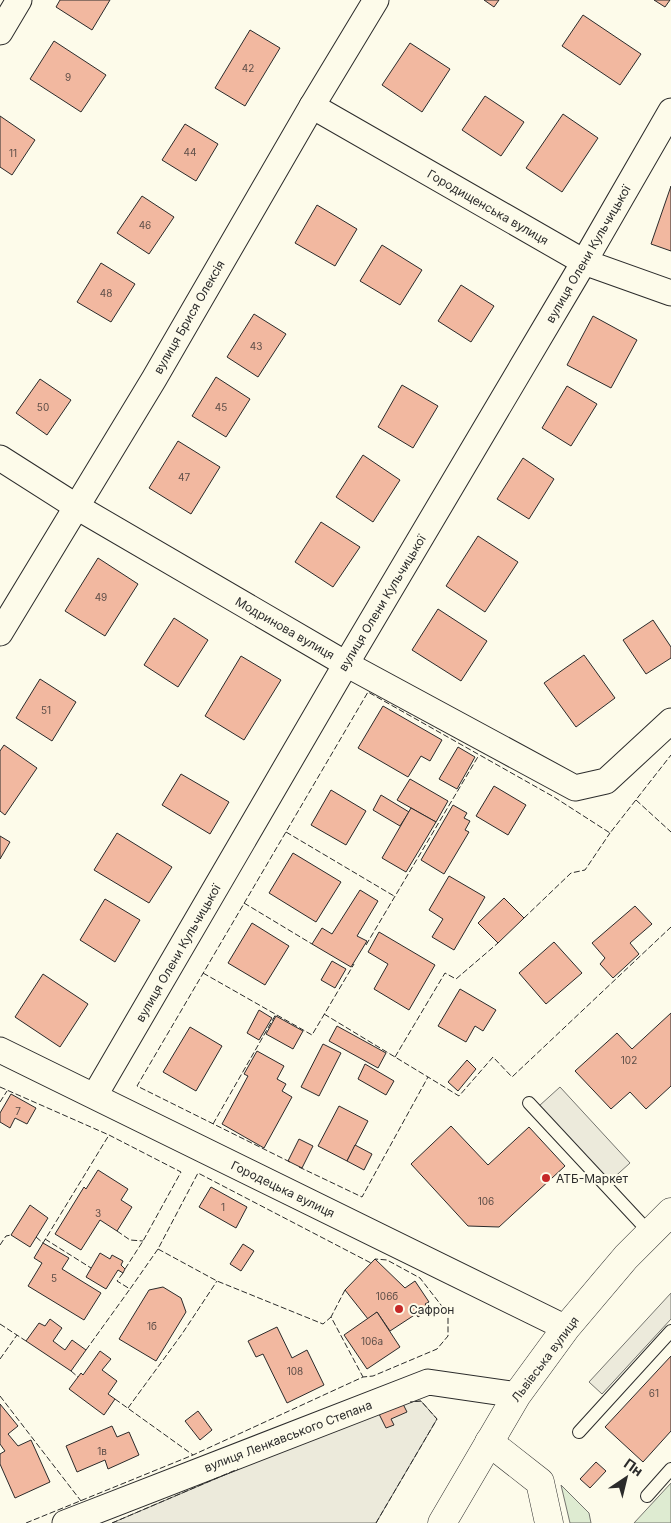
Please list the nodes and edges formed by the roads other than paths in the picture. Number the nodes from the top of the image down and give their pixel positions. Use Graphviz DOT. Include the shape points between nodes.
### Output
graph roads {
  1 [pos="19,0"];
  2 [pos="376,0"];
  3 [pos="0,32"];
  4 [pos="312,106"];
  5 [pos="671,111"];
  6 [pos="584,262"];
  7 [pos="671,293"];
  8 [pos="0,458"];
  9 [pos="78,507"];
  10 [pos="0,633"];
  11 [pos="346,664"];
  12 [pos="671,721"];
  13 [pos="0,1050"];
  14 [pos="95,1095"];
  15 [pos="529,1103"];
  16 [pos="671,1212"];
  17 [pos="650,1234"];
  18 [pos="566,1328"];
  19 [pos="671,1332"];
  20 [pos="517,1394"];
  21 [pos="579,1432"];
  22 [pos="489,1442"];
  23 [pos="671,1470"];
  24 [pos="647,1496"];
  25 [pos="64,1523"];
  26 [pos="442,1523"];
  27 [pos="549,1523"];
  1 -- 3 [label="street"];
  2 -- 4 [label="street, вулиця Брися Олексія"];
  4 -- 6 [label="street, Городищенська вулиця"];
  4 -- 9 [label="street, вулиця Брися Олексія"];
  5 -- 6 [label="street, вулиця Олени Кульчицької"];
  6 -- 7 [label="street, Городищенська вулиця"];
  6 -- 11 [label="street, вулиця Олени Кульчицької"];
  8 -- 9 [label="street, Модринова вулиця"];
  9 -- 10 [label="street, вулиця Брися Олексія"];
  9 -- 11 [label="street, Модринова вулиця"];
  11 -- 12 [label="street, Модринова вулиця" via="575,788 606,781"];
  11 -- 14 [label="street, вулиця Олени Кульчицької"];
  13 -- 14 [label="street, Городецька вулиця"];
  14 -- 18 [label="street, Городецька вулиця"];
  15 -- 17 [label="lane"];
  16 -- 17 [label="main road, Львівська вулиця"];
  17 -- 18 [label="main road, Львівська вулиця" via="626,1257"];
  18 -- 20 [label="main road, Львівська вулиця"];
  19 -- 21 [label="lane"];
  20 -- 22 [label="main road, Львівська вулиця"];
  20 -- 25 [label="street, вулиця Ленкавського Степана" via="428,1382"];
  22 -- 26 [label="main road, Львівська вулиця"];
  22 -- 27 [label="main road" via="540,1482"];
  23 -- 24 [label="lane"];
}
